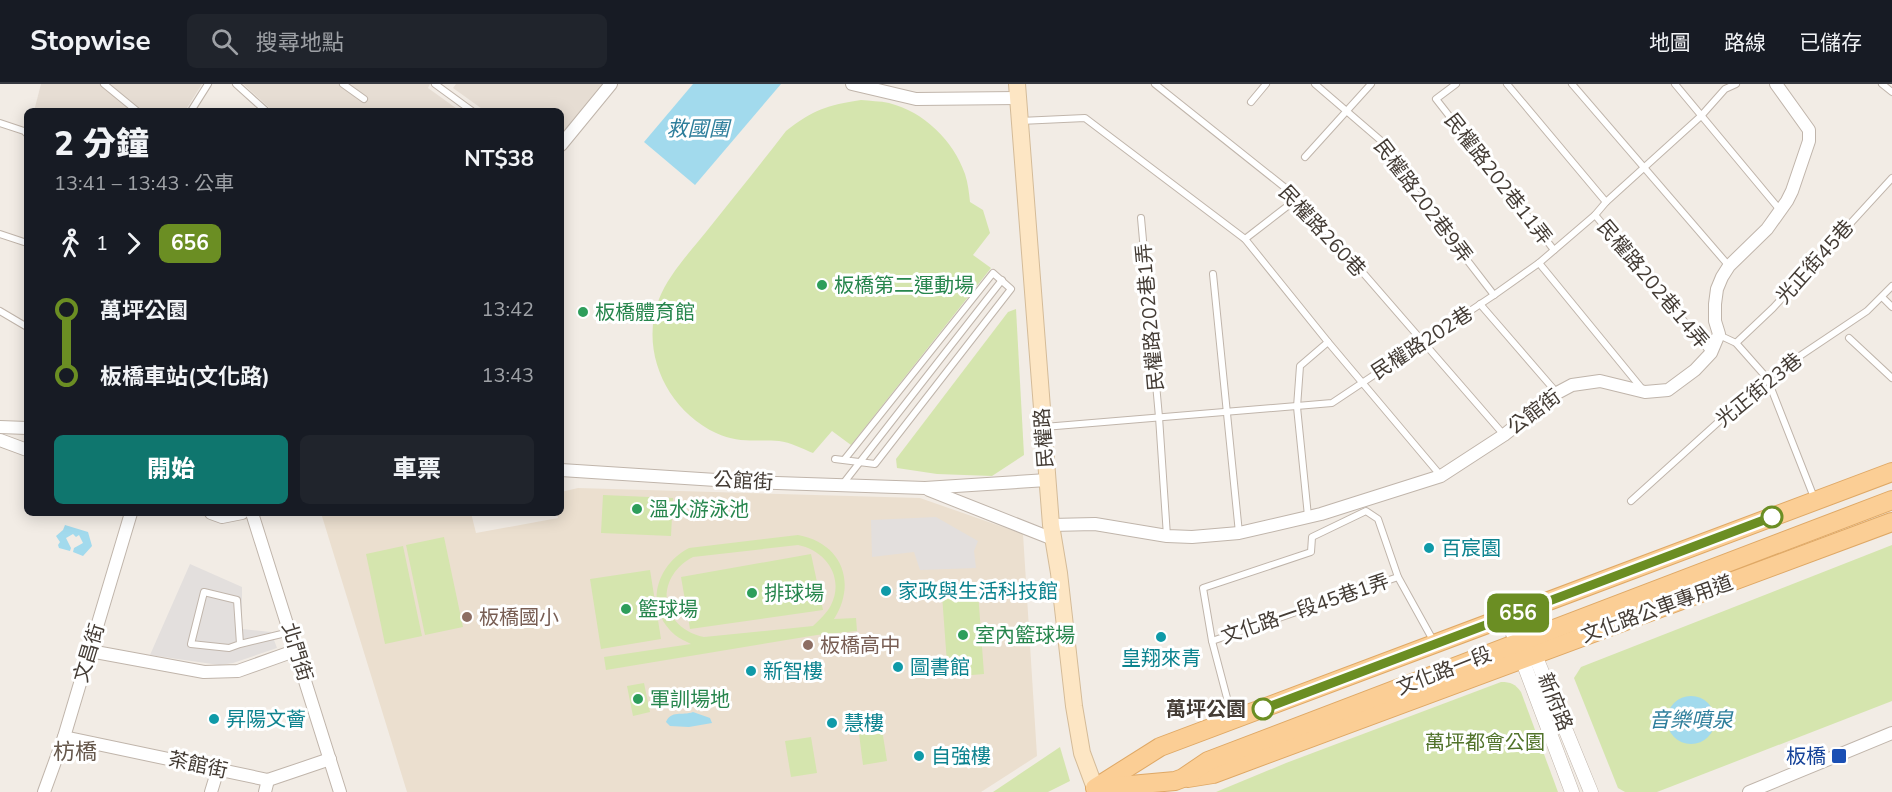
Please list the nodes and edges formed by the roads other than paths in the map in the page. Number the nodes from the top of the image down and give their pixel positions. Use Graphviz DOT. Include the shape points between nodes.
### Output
graph roads {
  1 [pos="104,84"];
  2 [pos="208,84"];
  3 [pos="236,84"];
  4 [pos="344,84"];
  5 [pos="435,84"];
  6 [pos="611,84"];
  7 [pos="852,84"];
  8 [pos="1155,84"];
  9 [pos="1266,84"];
  10 [pos="1316,84"];
  11 [pos="1371,84"];
  12 [pos="1456,84"];
  13 [pos="1507,84"];
  14 [pos="1572,84"];
  15 [pos="1675,84"];
  16 [pos="1736,84"];
  17 [pos="1776,84"];
  18 [pos="1882,84"];
  19 [pos="871,86"];
  20 [pos="1724,86"];
  21 [pos="1017,91"];
  22 [pos="1892,92"];
  23 [pos="364,99"];
  24 [pos="1251,102"];
  25 [pos="133,108"];
  26 [pos="193,108"];
  27 [pos="263,108"];
  28 [pos="468,108"];
  29 [pos="1347,111"];
  30 [pos="1701,116"];
  31 [pos="1020,121"];
  32 [pos="0,123"];
  33 [pos="24,133"];
  34 [pos="564,141"];
  35 [pos="1305,157"];
  36 [pos="1644,168"];
  37 [pos="1892,178"];
  38 [pos="1298,198"];
  39 [pos="1606,202"];
  40 [pos="1781,211"];
  41 [pos="1595,215"];
  42 [pos="1141,218"];
  43 [pos="0,234"];
  44 [pos="1245,239"];
  45 [pos="24,242"];
  46 [pos="1554,250"];
  47 [pos="1539,262"];
  48 [pos="1730,266"];
  49 [pos="1213,274"];
  50 [pos="1002,280"];
  51 [pos="1892,286"];
  52 [pos="1494,295"];
  53 [pos="1882,297"];
  54 [pos="1480,304"];
  55 [pos="1892,307"];
  56 [pos="0,312"];
  57 [pos="24,325"];
  58 [pos="1719,334"];
  59 [pos="1849,338"];
  60 [pos="1328,342"];
  61 [pos="1736,343"];
  62 [pos="1423,344"];
  63 [pos="1711,353"];
  64 [pos="1767,378"];
  65 [pos="1892,378"];
  66 [pos="1361,383"];
  67 [pos="1645,392"];
  68 [pos="1557,393"];
  69 [pos="1298,407"];
  70 [pos="1228,411"];
  71 [pos="1159,417"];
  72 [pos="0,426"];
  73 [pos="1044,427"];
  74 [pos="24,428"];
  75 [pos="1504,435"];
  76 [pos="0,440"];
  77 [pos="24,449"];
  78 [pos="835,459"];
  79 [pos="844,460"];
  80 [pos="858,462"];
  81 [pos="564,470"];
  82 [pos="1892,472"];
  83 [pos="1441,476"];
  84 [pos="1047,480"];
  85 [pos="842,485"];
  86 [pos="925,488"];
  87 [pos="1892,500"];
  88 [pos="1631,501"];
  89 [pos="1815,501"];
  90 [pos="130,516"];
  91 [pos="253,516"];
  92 [pos="1308,517"];
  93 [pos="1892,522"];
  94 [pos="1052,532"];
  95 [pos="1239,533"];
  96 [pos="1167,536"];
  97 [pos="1398,577"];
  98 [pos="1512,615"];
  99 [pos="291,631"];
  100 [pos="1212,641"];
  101 [pos="240,644"];
  102 [pos="1435,644"];
  103 [pos="1525,649"];
  104 [pos="297,650"];
  105 [pos="90,651"];
  106 [pos="1233,720"];
  107 [pos="1892,733"];
  108 [pos="64,736"];
  109 [pos="330,759"];
  110 [pos="218,769"];
  111 [pos="1173,784"];
  112 [pos="267,786"];
  113 [pos="1094,791"];
  114 [pos="44,792"];
  115 [pos="212,792"];
  116 [pos="340,792"];
  117 [pos="1572,792"];
  118 [pos="1591,792"];
  119 [pos="1749,792"];
  1 -- 25 [label="lane"];
  2 -- 26 [label="lane"];
  3 -- 27 [label="lane"];
  4 -- 23 [label="lane"];
  5 -- 28 [label="lane"];
  6 -- 34 [label="street"];
  7 -- 19 [label="street"];
  8 -- 38 [label="lane, 民權路260巷"];
  9 -- 24 [label="lane"];
  10 -- 29 [label="lane, 民權路202巷9弄"];
  11 -- 29 [label="lane"];
  12 -- 46 [label="lane, 民權路202巷11弄" via="1436,99"];
  13 -- 39 [label="lane"];
  14 -- 36 [label="lane"];
  15 -- 30 [label="lane"];
  16 -- 20 [label="lane, 民權路202巷"];
  17 -- 40 [label="street, 公館街" via="1809,130 1792,191"];
  18 -- 22 [label="lane"];
  19 -- 21 [label="street" via="916,99"];
  20 -- 30 [label="lane, 民權路202巷"];
  21 -- 31 [label="main road, 民權路"];
  29 -- 35 [label="lane"];
  29 -- 52 [label="lane, 民權路202巷9弄" via="1386,145 1403,177"];
  30 -- 36 [label="lane, 民權路202巷"];
  30 -- 40 [label="lane"];
  31 -- 44 [label="lane" via="1085,118"];
  31 -- 73 [label="main road, 民權路"];
  32 -- 33 [label="lane"];
  36 -- 39 [label="lane, 民權路202巷"];
  36 -- 48 [label="lane"];
  37 -- 61 [label="lane, 光正街45巷"];
  38 -- 44 [label="lane"];
  38 -- 62 [label="lane, 民權路260巷"];
  39 -- 41 [label="lane, 民權路202巷"];
  40 -- 48 [label="street, 公館街"];
  41 -- 46 [label="lane, 民權路202巷"];
  41 -- 63 [label="lane, 民權路202巷14弄"];
  42 -- 71 [label="lane, 民權路202巷1弄"];
  43 -- 45 [label="lane"];
  44 -- 60 [label="lane"];
  46 -- 47 [label="lane, 民權路202巷"];
  47 -- 52 [label="lane, 民權路202巷"];
  47 -- 67 [label="lane"];
  48 -- 58 [label="street, 公館街" via="1717,289 1715,321"];
  49 -- 70 [label="lane"];
  50 -- 79 [label="lane" via="993,273"];
  50 -- 80 [label="lane"];
  50 -- 80 [label="lane" via="1011,289 875,464"];
  51 -- 53 [label="lane, 光正街23巷"];
  52 -- 54 [label="lane, 民權路202巷"];
  53 -- 55 [label="lane"];
  53 -- 64 [label="lane, 光正街23巷"];
  54 -- 62 [label="lane, 民權路202巷"];
  54 -- 68 [label="lane"];
  56 -- 57 [label="lane"];
  58 -- 61 [label="lane"];
  58 -- 63 [label="street, 公館街"];
  59 -- 65 [label="lane"];
  60 -- 66 [label="lane"];
  60 -- 69 [label="lane" via="1300,366"];
  61 -- 64 [label="lane"];
  62 -- 66 [label="lane, 民權路202巷"];
  62 -- 75 [label="lane, 民權路260巷"];
  63 -- 67 [label="street, 公館街" via="1668,390"];
  64 -- 88 [label="lane, 光正街23巷"];
  64 -- 89 [label="lane"];
  66 -- 69 [label="lane, 民權路202巷" via="1332,403"];
  66 -- 83 [label="lane"];
  67 -- 68 [label="street, 公館街" via="1600,381 1572,385"];
  68 -- 75 [label="street, 公館街"];
  69 -- 70 [label="lane, 民權路202巷"];
  69 -- 92 [label="lane"];
  70 -- 71 [label="lane, 民權路202巷"];
  70 -- 95 [label="lane"];
  71 -- 73 [label="lane, 民權路202巷"];
  71 -- 96 [label="lane, 民權路202巷1弄"];
  72 -- 74 [label="street"];
  73 -- 84 [label="main road, 民權路"];
  75 -- 83 [label="street, 公館街"];
  76 -- 77 [label="street"];
  78 -- 79 [label="lane"];
  79 -- 80 [label="lane"];
  80 -- 85 [label="lane"];
  81 -- 85 [label="street, 公館街"];
  82 -- 89 [label="main road, 文化路一段"];
  83 -- 92 [label="street, 公館街"];
  84 -- 86 [label="street"];
  84 -- 94 [label="main road, 民權路"];
  85 -- 86 [label="street, 公館街"];
  86 -- 94 [label="street"];
  87 -- 103 [label="main road"];
  89 -- 98 [label="main road, 文化路一段"];
  90 -- 105 [label="street, 文昌街"];
  91 -- 99 [label="street, 北門街"];
  92 -- 95 [label="street, 公館街"];
  93 -- 103 [label="main road, 文化路公車專用道"];
  94 -- 96 [label="street, 公館街" via="1095,524"];
  94 -- 113 [label="main road, 民權路" via="1076,718"];
  95 -- 96 [label="street, 公館街"];
  97 -- 100 [label="lane, 文化路一段45巷1弄"];
  97 -- 100 [label="lane" via="1378,519 1366,511 1312,537 1311,552 1203,588"];
  97 -- 102 [label="lane"];
  98 -- 102 [label="main road, 文化路一段"];
  98 -- 103 [label="street, 新府路"];
  99 -- 101 [label="lane"];
  99 -- 104 [label="street, 北門街"];
  100 -- 106 [label="lane"];
  101 -- 101 [label="lane" via="237,600 204,592 191,644 229,648"];
  102 -- 106 [label="main road, 文化路一段"];
  103 -- 111 [label="main road, 文化路公車專用道" via="1213,774"];
  103 -- 117 [label="street, 新府路"];
  103 -- 118 [label="street, 新府路"];
  104 -- 105 [label="street" via="238,671 204,672"];
  104 -- 109 [label="street, 北門街"];
  105 -- 108 [label="street, 文昌街"];
  106 -- 113 [label="main road, 文化路一段" via="1160,747"];
  107 -- 119 [label="street"];
  108 -- 110 [label="street, 茶館街"];
  108 -- 114 [label="street, 文昌街"];
  109 -- 112 [label="street, 茶館街"];
  109 -- 116 [label="street, 北門街"];
  110 -- 112 [label="street, 茶館街"];
  110 -- 115 [label="street"];
  111 -- 113 [label="main road"];
}
